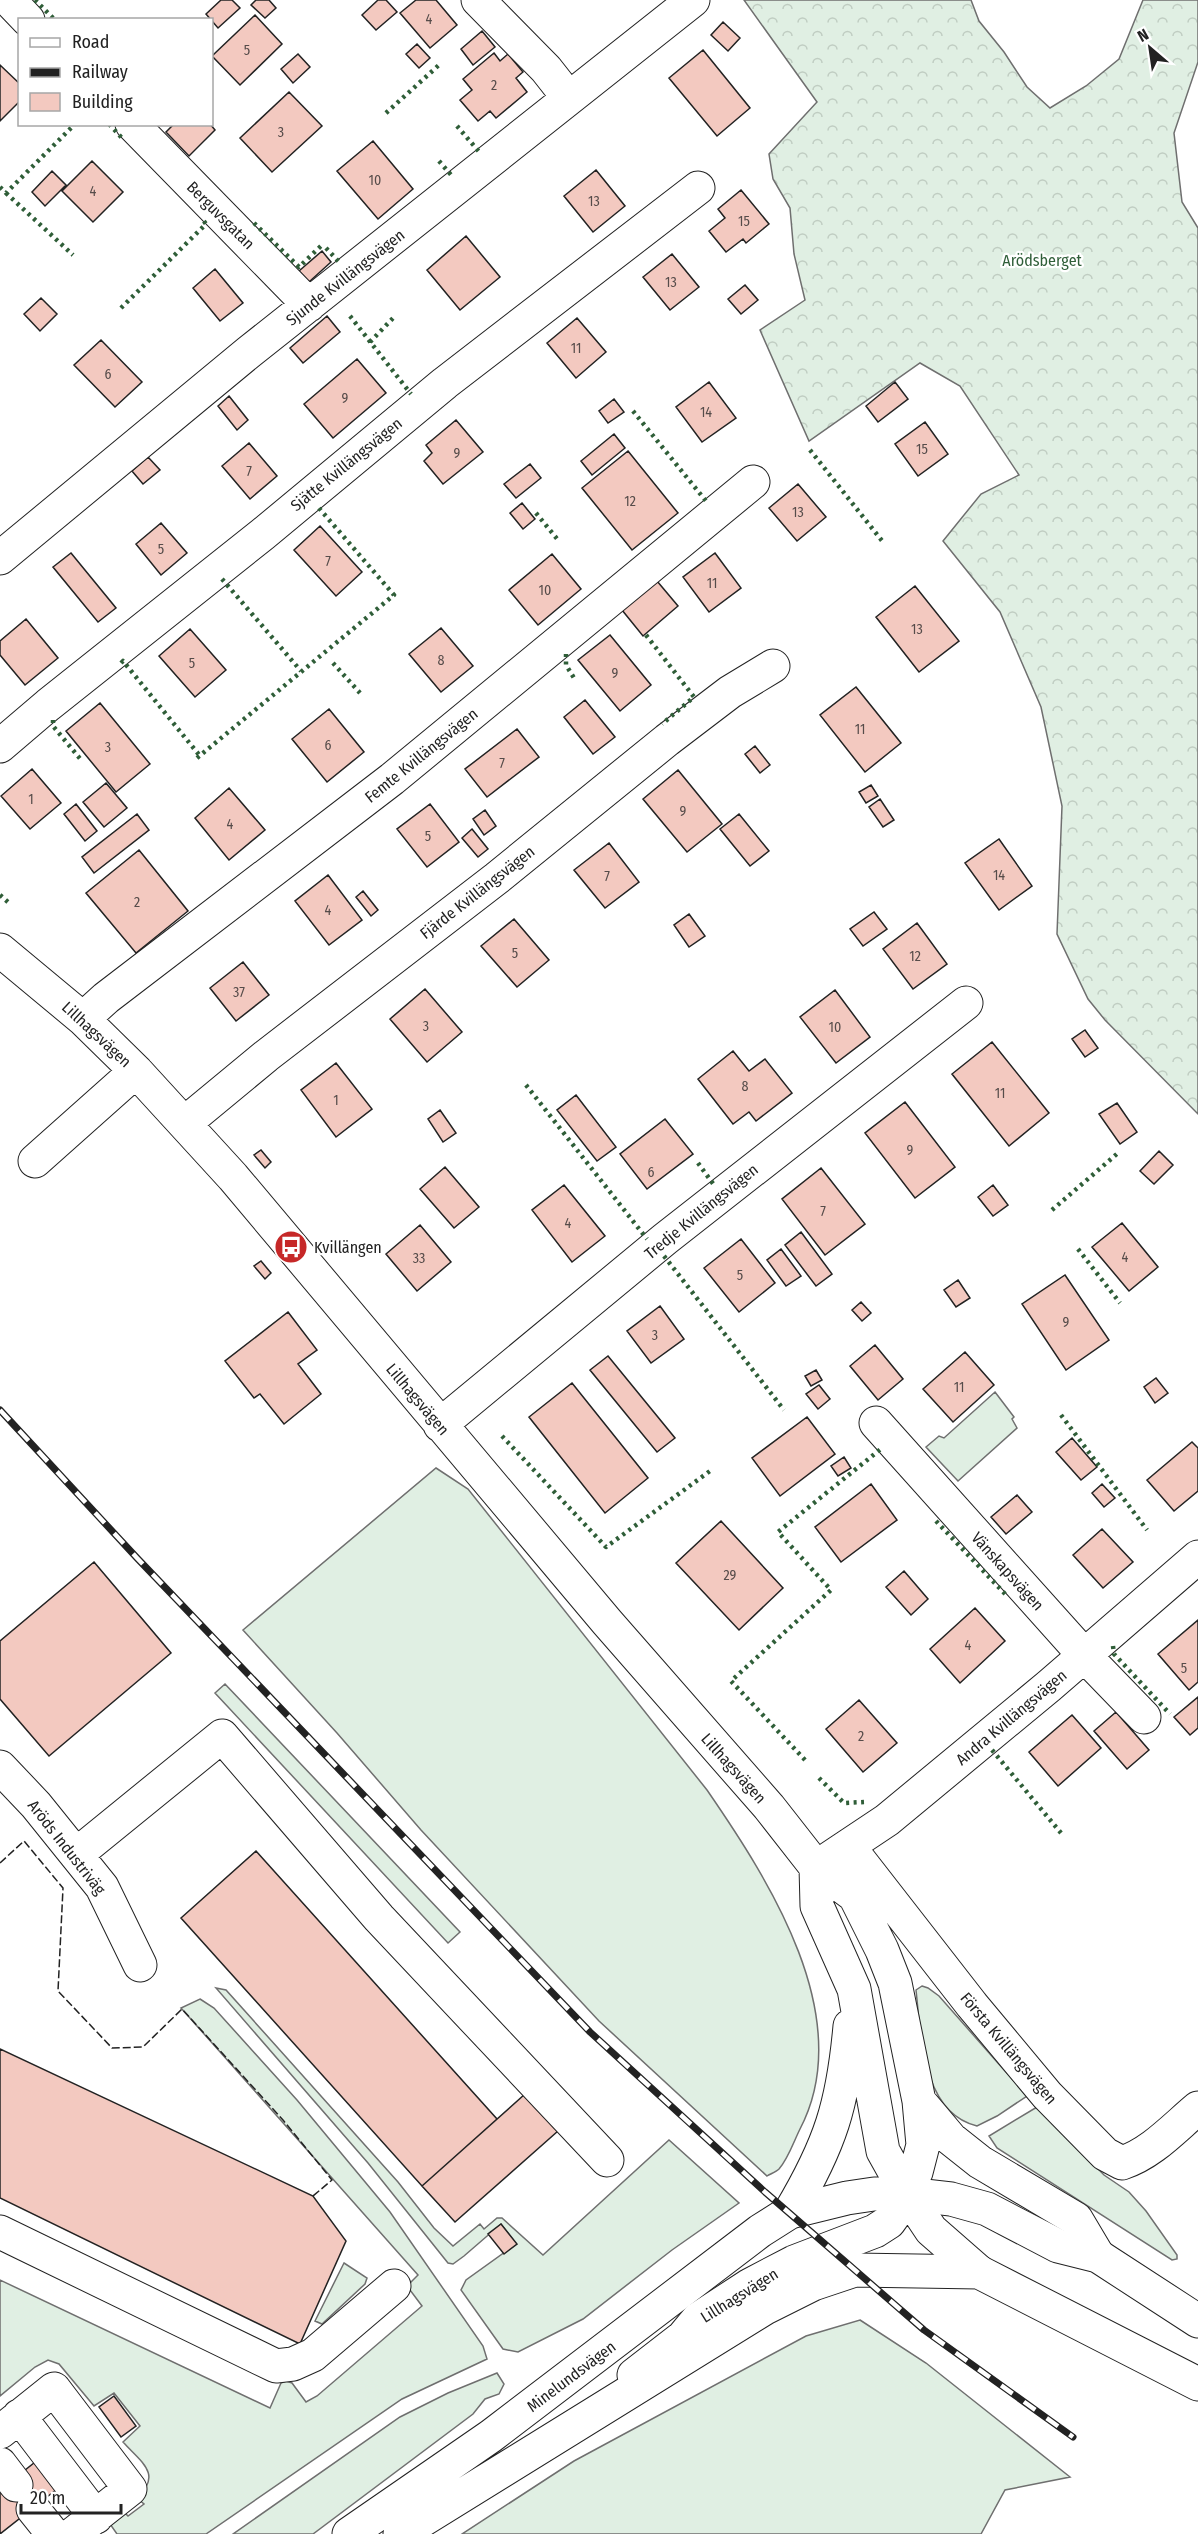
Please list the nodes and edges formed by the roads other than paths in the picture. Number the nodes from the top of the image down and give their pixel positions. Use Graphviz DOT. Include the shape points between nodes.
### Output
graph roads {
  1 [pos="9,0"];
  2 [pos="478,0"];
  3 [pos="693,0"];
  4 [pos="26,18"];
  5 [pos="568,97"];
  6 [pos="134,126"];
  7 [pos="698,188"];
  8 [pos="309,305"];
  9 [pos="753,482"];
  10 [pos="0,558"];
  11 [pos="773,666"];
  12 [pos="0,747"];
  13 [pos="0,950"];
  14 [pos="966,1003"];
  15 [pos="83,1019"];
  16 [pos="136,1071"];
  17 [pos="185,1123"];
  18 [pos="35,1161"];
  19 [pos="876,1423"];
  20 [pos="440,1425"];
  21 [pos="1198,1557"];
  22 [pos="1084,1655"];
  23 [pos="1144,1717"];
  24 [pos="0,1767"];
  25 [pos="849,1846"];
  26 [pos="77,1854"];
  27 [pos="816,1867"];
  28 [pos="140,1965"];
  29 [pos="854,1989"];
  30 [pos="919,2101"];
  31 [pos="1198,2108"];
  32 [pos="607,2160"];
  33 [pos="907,2194"];
  34 [pos="790,2212"];
  35 [pos="0,2232"];
  36 [pos="1098,2256"];
  37 [pos="978,2272"];
  38 [pos="394,2286"];
  39 [pos="1198,2321"];
  40 [pos="1198,2384"];
  41 [pos="10,2424"];
  42 [pos="552,2439"];
  43 [pos="84,2525"];
  44 [pos="349,2534"];
  45 [pos="400,2534"];
  1 -- 4 [label="street"];
  2 -- 5 [label="street"];
  3 -- 5 [label="street, Sjunde Kvillängsvägen"];
  5 -- 8 [label="street, Sjunde Kvillängsvägen"];
  6 -- 8 [label="street, Berguvsgatan"];
  7 -- 12 [label="street, Sjätte Kvillängsvägen" via="445,383"];
  8 -- 10 [label="street, Sjunde Kvillängsvägen"];
  9 -- 15 [label="street, Femte Kvillängsvägen" via="392,779"];
  11 -- 17 [label="street, Fjärde Kvillängsvägen" via="730,692 668,740"];
  13 -- 15 [label="street, Lillhagsvägen"];
  14 -- 20 [label="street, Tredje Kvillängsvägen" via="665,1239"];
  15 -- 16 [label="street, Lillhagsvägen"];
  16 -- 17 [label="street, Lillhagsvägen"];
  16 -- 18 [label="street"];
  17 -- 20 [label="street, Lillhagsvägen"];
  19 -- 22 [label="street, Vänskapsvägen"];
  20 -- 27 [label="street, Lillhagsvägen" via="769,1807"];
  21 -- 22 [label="street, Andra Kvillängsvägen"];
  22 -- 23 [label="street, Vänskapsvägen"];
  22 -- 25 [label="street, Andra Kvillängsvägen" via="887,1820"];
  24 -- 26 [label="street, Aröds Industriväg"];
  25 -- 27 [label="street, Andra Kvillängsvägen"];
  25 -- 31 [label="street, Första Kvillängsvägen" via="972,2005 1066,2117 1105,2154 1122,2163 1133,2159"];
  26 -- 28 [label="street, Aröds Industriväg" via="102,1887"];
  26 -- 32 [label="street" via="222,1736 379,1918"];
  27 -- 29 [label="street" via="817,1906"];
  27 -- 30 [label="street, Lillhagsvägen" via="855,1896 882,1950 895,1983"];
  29 -- 33 [label="street" via="883,2151"];
  29 -- 34 [label="street" via="846,2075 835,2120 822,2154"];
  30 -- 33 [label="street, Lillhagsvägen" via="922,2145"];
  30 -- 36 [label="street, Lillhagsvägen" via="951,2139 980,2162 1076,2218"];
  33 -- 34 [label="street, Lillhagsvägen" via="847,2198"];
  33 -- 36 [label="street, Lillhagsvägen" via="951,2199 987,2209 1058,2246"];
  33 -- 37 [label="street" via="931,2230"];
  33 -- 42 [label="street, Lillhagsvägen" via="889,2222 875,2231 794,2262 698,2319 683,2337"];
  34 -- 44 [label="street, Minelundsvägen" via="700,2275 491,2436"];
  35 -- 38 [label="street" via="276,2366 313,2355"];
  36 -- 39 [label="street, Lillhagsvägen"];
  37 -- 40 [label="street"];
  37 -- 42 [label="street" via="855,2270 813,2284 765,2308"];
  41 -- 43 [label="street"];
  41 -- 43 [label="street" via="54,2389 130,2489"];
  42 -- 45 [label="street"];
}
